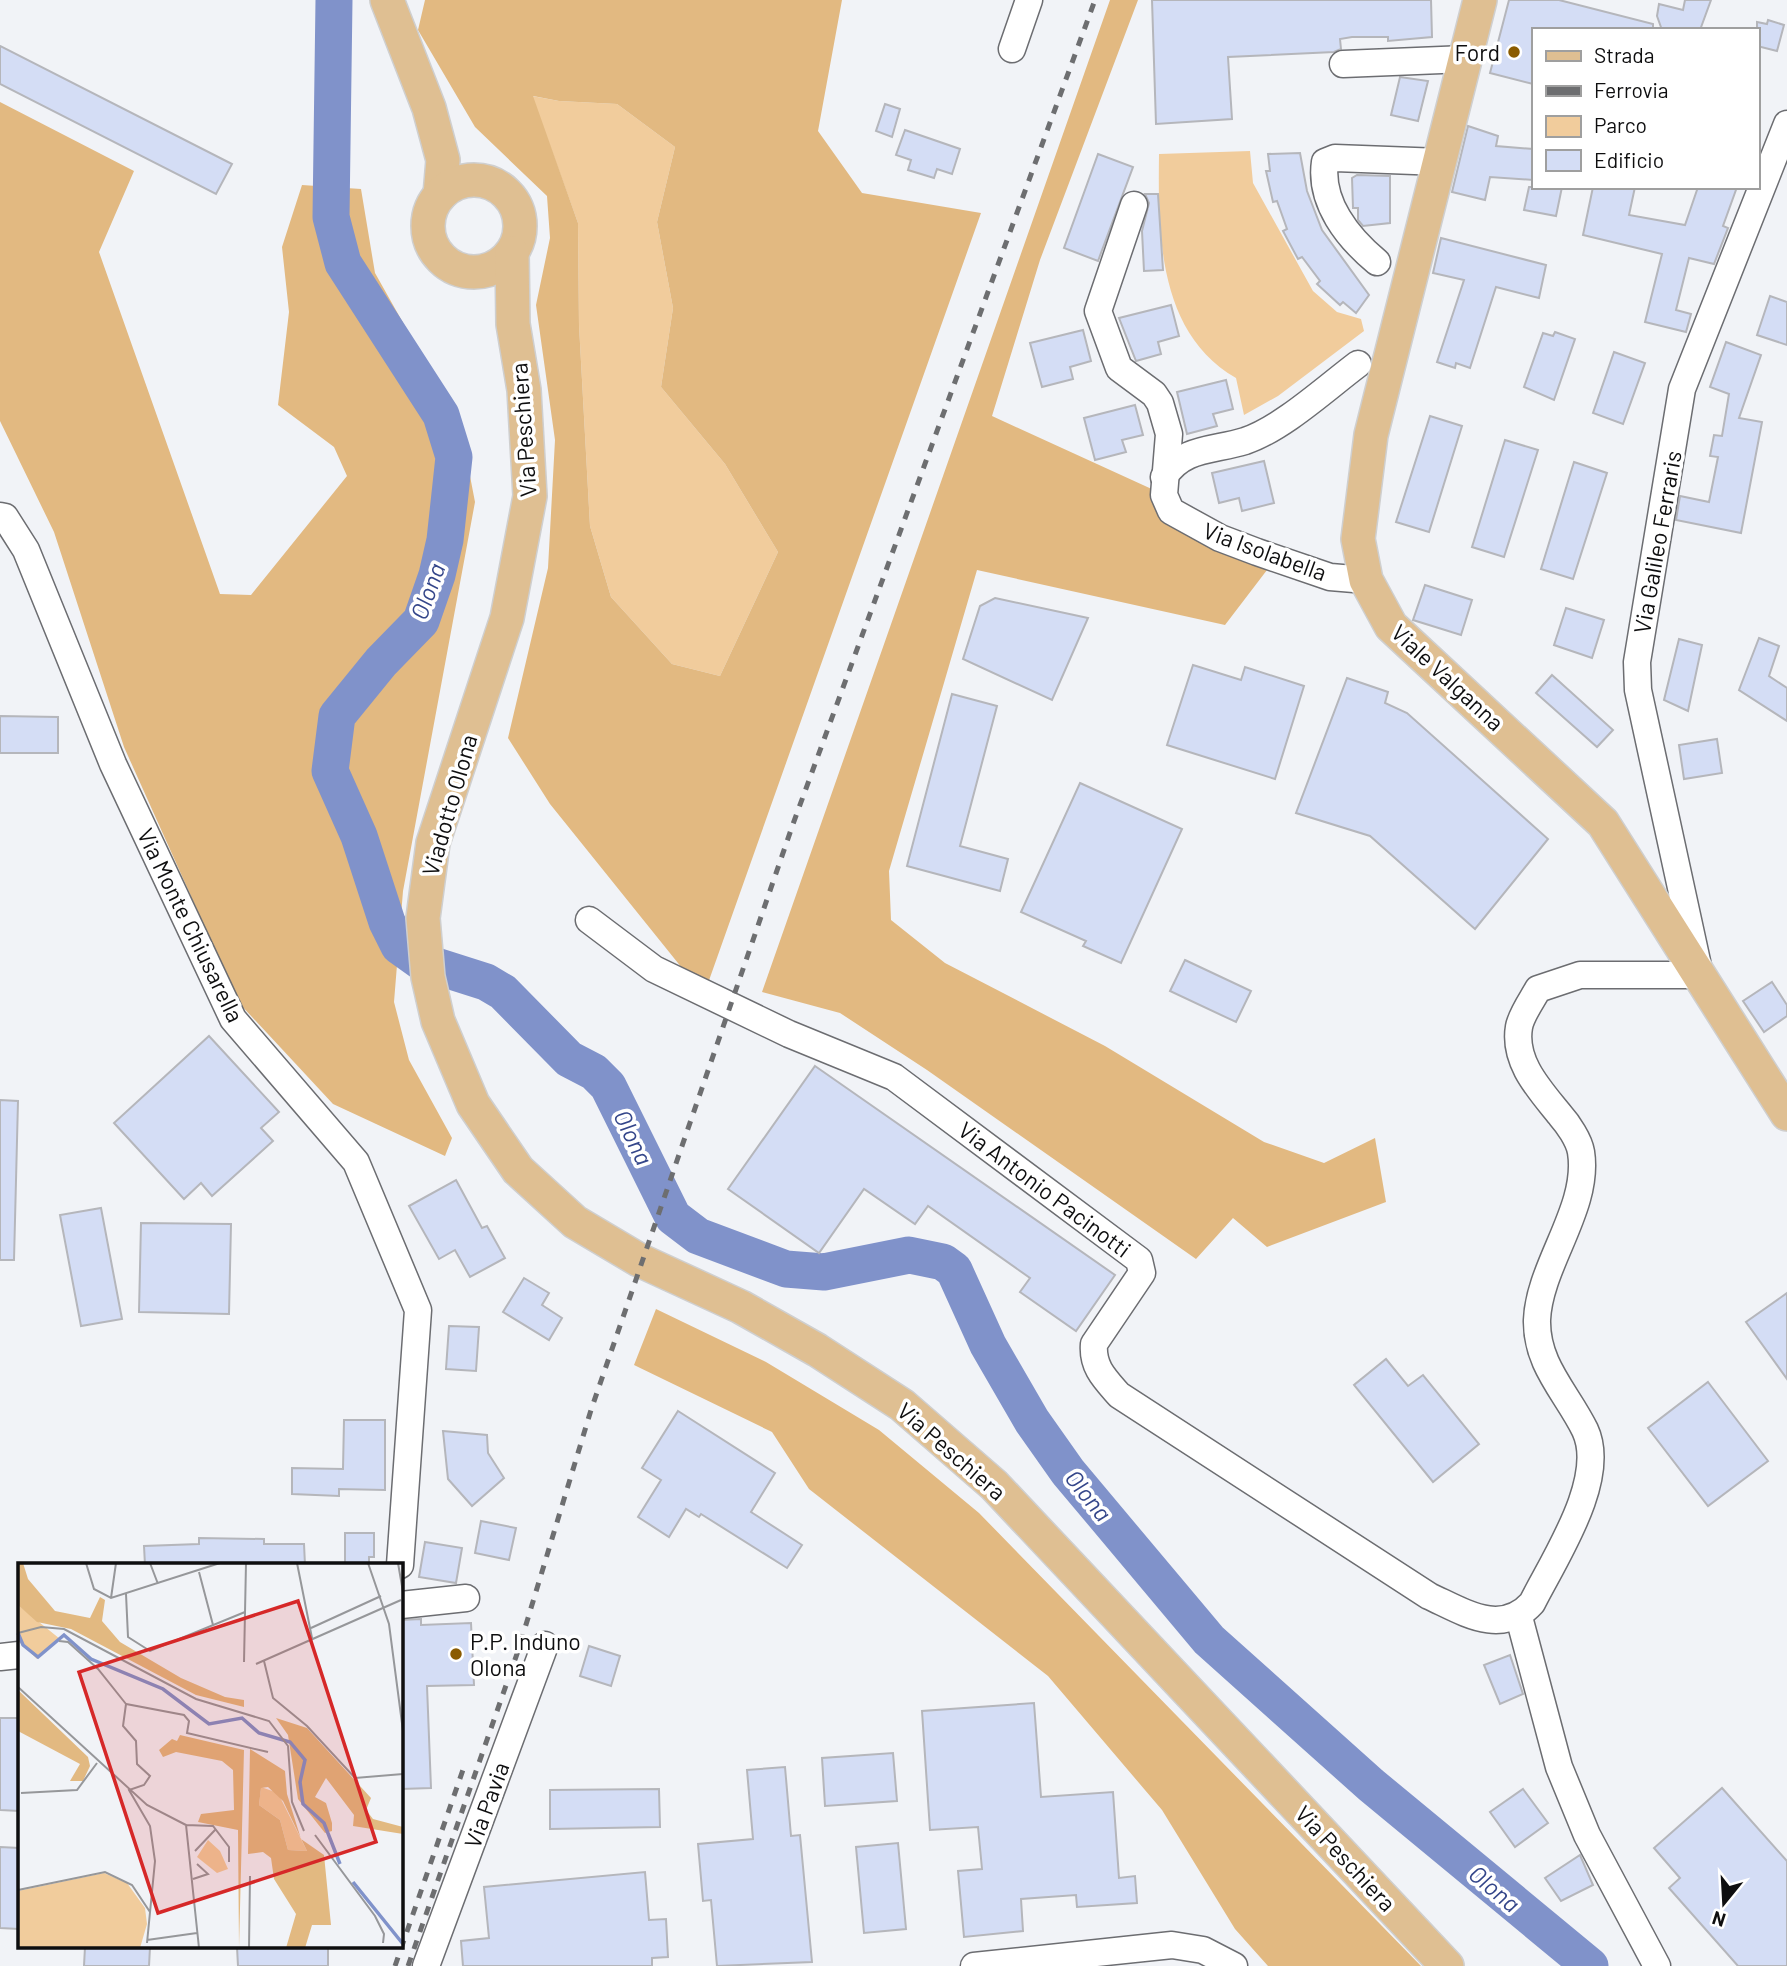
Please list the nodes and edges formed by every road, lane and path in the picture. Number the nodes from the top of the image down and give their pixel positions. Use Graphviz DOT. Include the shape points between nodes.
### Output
graph roads {
  1 [pos="387,0"];
  2 [pos="1029,0"];
  3 [pos="1480,0"];
  4 [pos="1012,49"];
  5 [pos="1466,59"];
  6 [pos="1343,64"];
  7 [pos="429,108"];
  8 [pos="1787,124"];
  9 [pos="1441,162"];
  10 [pos="499,187"];
  11 [pos="440,195"];
  12 [pos="1134,205"];
  13 [pos="512,253"];
  14 [pos="1377,262"];
  15 [pos="467,272"];
  16 [pos="513,324"];
  17 [pos="1359,364"];
  18 [pos="1164,477"];
  19 [pos="0,516"];
  20 [pos="1366,580"];
  21 [pos="507,618"];
  22 [pos="589,920"];
  23 [pos="1700,975"];
  24 [pos="432,997"];
  25 [pos="1787,1114"];
  26 [pos="400,1563"];
  27 [pos="466,1598"];
  28 [pos="402,1605"];
  29 [pos="1519,1617"];
  30 [pos="545,1645"];
  31 [pos="18,1655"];
  32 [pos="0,1657"];
  33 [pos="426,1966"];
  34 [pos="974,1966"];
  35 [pos="1234,1966"];
  36 [pos="1447,1966"];
  37 [pos="1657,1966"];
  1 -- 7 [label="main road, Via Peschiera"];
  2 -- 4 [label="street"];
  3 -- 5 [label="main road, Viale Valganna"];
  5 -- 6 [label="street"];
  5 -- 9 [label="main road, Viale Valganna"];
  7 -- 10 [label="main road, Via Peschiera" via="458,153"];
  7 -- 11 [label="main road, Via Peschiera" via="443,160"];
  8 -- 23 [label="street, Via Galileo Ferraris" via="1682,388 1637,662 1638,690"];
  9 -- 14 [label="street" via="1335,158 1325,162 1327,188 1339,222"];
  9 -- 20 [label="main road, Viale Valganna" via="1371,435 1358,539"];
  10 -- 11 [label="main road" via="468,180"];
  10 -- 13 [label="main road, Via Peschiera" via="518,210 520,224"];
  11 -- 15 [label="main road, Via Peschiera" via="432,208 428,233 435,252"];
  12 -- 18 [label="street, Via Isolabella" via="1098,311 1119,368 1160,403 1169,434"];
  13 -- 15 [label="main road" via="492,269"];
  13 -- 16 [label="main road, Via Peschiera"];
  15 -- 16 [label="main road, Via Peschiera"];
  16 -- 21 [label="main road, Via Peschiera" via="524,390 530,496"];
  17 -- 18 [label="street" via="1270,428 1245,441 1185,455"];
  18 -- 20 [label="street, Via Isolabella" via="1164,495 1171,510 1210,533 1330,577"];
  19 -- 26 [label="street, Via Monte Chiusarella" via="26,550 113,764 233,1019 356,1162 418,1310"];
  20 -- 23 [label="main road, Viale Valganna" via="1391,626 1603,823"];
  21 -- 24 [label="main road, Viadotto Olona" via="428,866 423,918"];
  22 -- 29 [label="street, Via Antonio Pacinotti" via="654,969 789,1034 894,1077 1139,1260 1142,1273 1094,1344 1099,1372 1119,1395 1429,1596 1475,1617 1501,1621"];
  23 -- 25 [label="main road, Viale Valganna"];
  23 -- 29 [label="street" via="1580,975 1538,989 1519,1026 1521,1057 1533,1082 1567,1123 1581,1151 1574,1207 1544,1287 1537,1320 1540,1348 1552,1378 1586,1432 1591,1462 1587,1491 1532,1603"];
  24 -- 36 [label="main road, Via Peschiera" via="448,1051 473,1104 502,1150 534,1186 599,1237 763,1319 902,1405 994,1485"];
  27 -- 28 [label="street"];
  29 -- 37 [label="street" via="1559,1767 1587,1835"];
  30 -- 33 [label="street, Via Pavia"];
  31 -- 32 [label="street"];
  34 -- 35 [label="street" via="1172,1945 1203,1951"];
}
